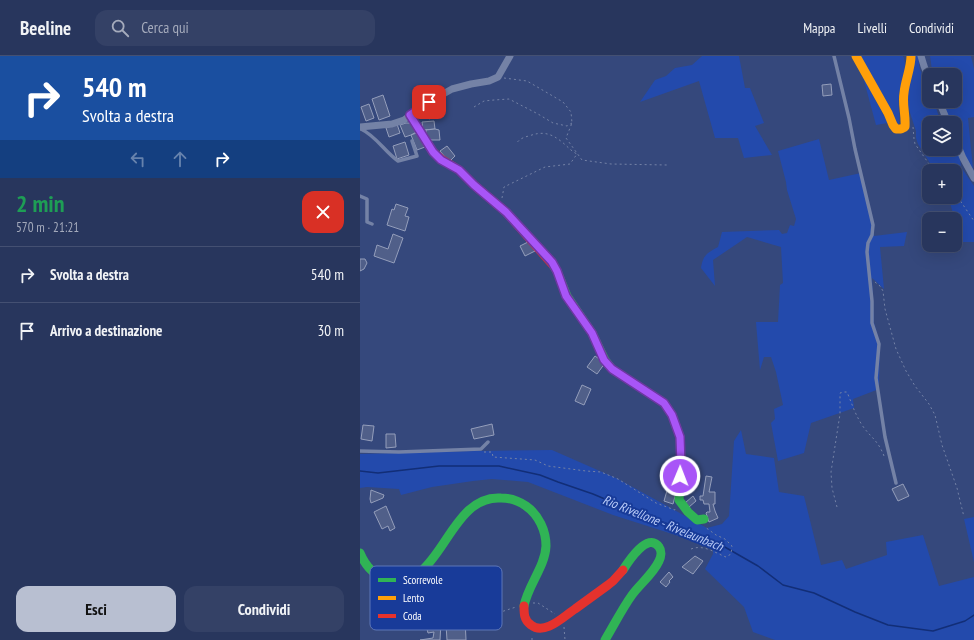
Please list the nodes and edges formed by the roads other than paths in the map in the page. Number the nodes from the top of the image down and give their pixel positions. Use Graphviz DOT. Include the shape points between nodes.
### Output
graph roads {
  1 [pos="510,56"];
  2 [pos="834,56"];
  3 [pos="856,56"];
  4 [pos="910,56"];
  5 [pos="921,56"];
  6 [pos="925,68"];
  7 [pos="410,115"];
  8 [pos="360,128"];
  9 [pos="412,141"];
  10 [pos="962,156"];
  11 [pos="974,178"];
  12 [pos="360,196"];
  13 [pos="372,224"];
  14 [pos="680,437"];
  15 [pos="488,442"];
  16 [pos="360,450"];
  17 [pos="672,481"];
  18 [pos="896,483"];
  19 [pos="701,519"];
  20 [pos="360,553"];
  21 [pos="427,566"];
  22 [pos="370,570"];
  23 [pos="605,640"];
  1 -- 7 [label="street" via="498,76 490,81 452,90"];
  2 -- 18 [label="lane" via="873,225 867,252 872,324 879,344 876,378 885,437"];
  3 -- 4 [label="street" via="896,129 905,127 904,91"];
  5 -- 6 [label="street"];
  7 -- 8 [label="street" via="392,124"];
  7 -- 14 [label="street" via="433,152 441,160 459,170 502,208 552,262 566,296 592,333 604,360 612,369 664,403 672,415"];
  8 -- 9 [label="lane" via="368,132 398,161 417,156"];
  10 -- 11 [label="street"];
  12 -- 13 [label="lane" via="367,199 367,222"];
  14 -- 17 [label="lane"];
  14 -- 19 [label="street" via="679,500 688,512"];
  15 -- 16 [label="lane" via="481,450"];
  20 -- 22 [label="street"];
  21 -- 23 [label="street" via="464,514 476,504 497,496 523,503 538,517 546,545 523,608 527,623 540,628 548,627 561,619 613,581 640,547 653,542 661,554 659,561 632,595"];
}
